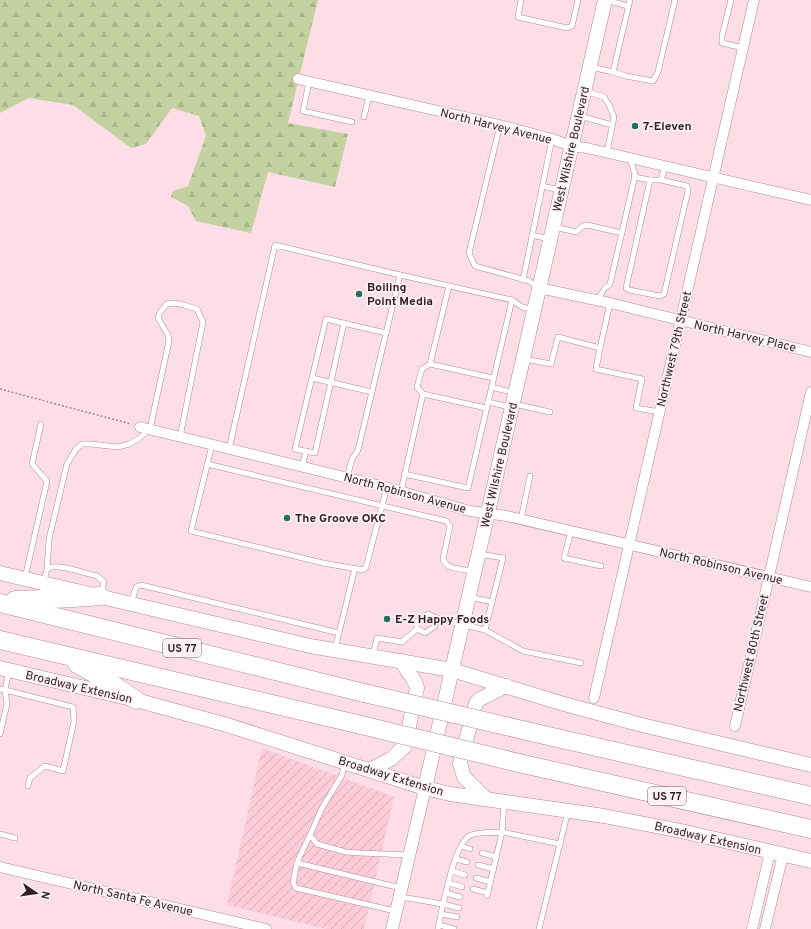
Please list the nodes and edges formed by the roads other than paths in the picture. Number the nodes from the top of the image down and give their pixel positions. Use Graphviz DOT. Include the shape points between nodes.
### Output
graph roads {
  1 [pos="521,0"];
  2 [pos="578,0"];
  3 [pos="605,0"];
  4 [pos="630,0"];
  5 [pos="675,0"];
  6 [pos="731,0"];
  7 [pos="754,0"];
  8 [pos="628,6"];
  9 [pos="743,48"];
  10 [pos="590,66"];
  11 [pos="613,72"];
  12 [pos="298,79"];
  13 [pos="309,82"];
  14 [pos="584,91"];
  15 [pos="369,96"];
  16 [pos="578,116"];
  17 [pos="364,117"];
  18 [pos="352,122"];
  19 [pos="500,125"];
  20 [pos="612,125"];
  21 [pos="552,139"];
  22 [pos="571,146"];
  23 [pos="607,152"];
  24 [pos="629,158"];
  25 [pos="665,166"];
  26 [pos="634,177"];
  27 [pos="713,177"];
  28 [pos="650,180"];
  29 [pos="661,180"];
  30 [pos="542,186"];
  31 [pos="561,190"];
  32 [pos="811,200"];
  33 [pos="552,233"];
  34 [pos="622,233"];
  35 [pos="532,235"];
  36 [pos="400,275"];
  37 [pos="523,280"];
  38 [pos="449,286"];
  39 [pos="539,288"];
  40 [pos="512,300"];
  41 [pos="597,301"];
  42 [pos="610,303"];
  43 [pos="534,310"];
  44 [pos="681,321"];
  45 [pos="344,323"];
  46 [pos="386,332"];
  47 [pos="600,348"];
  48 [pos="811,352"];
  49 [pos="524,358"];
  50 [pos="430,364"];
  51 [pos="312,378"];
  52 [pos="493,378"];
  53 [pos="330,382"];
  54 [pos="491,388"];
  55 [pos="372,392"];
  56 [pos="811,392"];
  57 [pos="423,394"];
  58 [pos="514,401"];
  59 [pos="488,402"];
  60 [pos="486,408"];
  61 [pos="550,412"];
  62 [pos="660,412"];
  63 [pos="41,424"];
  64 [pos="145,428"];
  65 [pos="180,437"];
  66 [pos="212,445"];
  67 [pos="229,449"];
  68 [pos="306,451"];
  69 [pos="207,464"];
  70 [pos="302,467"];
  71 [pos="404,474"];
  72 [pos="530,476"];
  73 [pos="347,478"];
  74 [pos="387,487"];
  75 [pos="401,491"];
  76 [pos="382,505"];
  77 [pos="488,513"];
  78 [pos="521,519"];
  79 [pos="571,531"];
  80 [pos="629,544"];
  81 [pos="478,554"];
  82 [pos="601,566"];
  83 [pos="355,568"];
  84 [pos="47,570"];
  85 [pos="474,572"];
  86 [pos="0,573"];
  87 [pos="769,577"];
  88 [pos="25,579"];
  89 [pos="44,584"];
  90 [pos="811,587"];
  91 [pos="100,596"];
  92 [pos="469,597"];
  93 [pos="0,602"];
  94 [pos="492,602"];
  95 [pos="131,604"];
  96 [pos="437,618"];
  97 [pos="462,624"];
  98 [pos="417,629"];
  99 [pos="485,630"];
  100 [pos="339,633"];
  101 [pos="0,640"];
  102 [pos="335,650"];
  103 [pos="61,654"];
  104 [pos="373,656"];
  105 [pos="401,661"];
  106 [pos="581,663"];
  107 [pos="5,669"];
  108 [pos="452,670"];
  109 [pos="506,686"];
  110 [pos="2,689"];
  111 [pos="0,695"];
  112 [pos="594,698"];
  113 [pos="136,700"];
  114 [pos="735,726"];
  115 [pos="0,734"];
  116 [pos="346,762"];
  117 [pos="811,765"];
  118 [pos="370,770"];
  119 [pos="28,786"];
  120 [pos="425,788"];
  121 [pos="811,796"];
  122 [pos="485,798"];
  123 [pos="504,801"];
  124 [pos="568,810"];
  125 [pos="811,829"];
  126 [pos="502,832"];
  127 [pos="0,834"];
  128 [pos="310,835"];
  129 [pos="15,838"];
  130 [pos="560,844"];
  131 [pos="461,846"];
  132 [pos="470,849"];
  133 [pos="482,852"];
  134 [pos="776,853"];
  135 [pos="409,855"];
  136 [pos="496,857"];
  137 [pos="456,859"];
  138 [pos="811,861"];
  139 [pos="467,862"];
  140 [pos="298,863"];
  141 [pos="478,865"];
  142 [pos="0,867"];
  143 [pos="494,869"];
  144 [pos="452,872"];
  145 [pos="465,875"];
  146 [pos="476,878"];
  147 [pos="490,882"];
  148 [pos="449,883"];
  149 [pos="462,887"];
  150 [pos="473,889"];
  151 [pos="401,892"];
  152 [pos="446,894"];
  153 [pos="460,897"];
  154 [pos="443,904"];
  155 [pos="459,908"];
  156 [pos="396,911"];
  157 [pos="441,914"];
  158 [pos="457,917"];
  159 [pos="753,924"];
  160 [pos="766,926"];
  161 [pos="438,927"];
  162 [pos="266,929"];
  163 [pos="392,929"];
  164 [pos="454,929"];
  165 [pos="539,929"];
  1 -- 2 [label="lane" via="518,17 567,28 572,26"];
  3 -- 8 [label="lane"];
  3 -- 10 [label="main road, West Wilshire Boulevard"];
  4 -- 8 [label="lane"];
  5 -- 11 [label="lane" via="658,72 653,81"];
  6 -- 9 [label="lane" via="722,43"];
  7 -- 9 [label="street, Northwest 79th Street"];
  8 -- 11 [label="lane"];
  9 -- 27 [label="street, Northwest 79th Street"];
  10 -- 11 [label="lane"];
  10 -- 14 [label="main road, West Wilshire Boulevard"];
  12 -- 13 [label="street, North Harvey Avenue"];
  13 -- 15 [label="street, North Harvey Avenue"];
  13 -- 18 [label="lane" via="303,111"];
  14 -- 16 [label="main road, West Wilshire Boulevard"];
  14 -- 20 [label="lane" via="604,96 614,117"];
  15 -- 17 [label="lane"];
  15 -- 19 [label="street, North Harvey Avenue"];
  16 -- 20 [label="lane"];
  16 -- 22 [label="main road, West Wilshire Boulevard"];
  19 -- 21 [label="street, North Harvey Avenue"];
  19 -- 37 [label="lane" via="469,253 475,266"];
  20 -- 23 [label="lane"];
  21 -- 22 [label="street, North Harvey Avenue"];
  21 -- 30 [label="lane"];
  22 -- 23 [label="street, North Harvey Avenue"];
  22 -- 31 [label="main road, West Wilshire Boulevard"];
  23 -- 24 [label="street, North Harvey Avenue"];
  24 -- 25 [label="street, North Harvey Avenue"];
  24 -- 26 [label="lane"];
  25 -- 27 [label="street, North Harvey Avenue"];
  25 -- 29 [label="lane"];
  26 -- 28 [label="lane"];
  26 -- 34 [label="lane"];
  27 -- 32 [label="street, North Harvey Avenue"];
  27 -- 44 [label="street, Northwest 79th Street"];
  28 -- 29 [label="lane"];
  28 -- 29 [label="lane" via="626,288 660,296 664,294 688,191 687,186"];
  30 -- 31 [label="lane"];
  30 -- 35 [label="lane"];
  31 -- 33 [label="main road, West Wilshire Boulevard"];
  33 -- 34 [label="lane" via="576,232 587,225"];
  33 -- 35 [label="lane"];
  33 -- 39 [label="main road, West Wilshire Boulevard"];
  34 -- 41 [label="lane" via="610,284"];
  35 -- 37 [label="lane"];
  36 -- 38 [label="lane"];
  36 -- 46 [label="lane"];
  36 -- 67 [label="lane" via="276,245"];
  37 -- 39 [label="lane"];
  38 -- 40 [label="lane"];
  38 -- 50 [label="lane"];
  39 -- 41 [label="street, North Harvey Place"];
  39 -- 43 [label="main road, West Wilshire Boulevard"];
  40 -- 43 [label="lane" via="522,307"];
  40 -- 52 [label="lane"];
  41 -- 42 [label="street, North Harvey Place"];
  42 -- 44 [label="street, North Harvey Place"];
  42 -- 47 [label="lane"];
  43 -- 49 [label="main road, West Wilshire Boulevard"];
  44 -- 48 [label="street, North Harvey Place"];
  44 -- 62 [label="street, Northwest 79th Street"];
  45 -- 46 [label="lane"];
  45 -- 51 [label="lane" via="326,319"];
  45 -- 53 [label="lane"];
  46 -- 55 [label="lane"];
  47 -- 49 [label="lane" via="558,337 551,364"];
  47 -- 62 [label="lane" via="596,369 642,379 636,408"];
  49 -- 58 [label="main road, West Wilshire Boulevard"];
  50 -- 52 [label="lane"];
  50 -- 57 [label="lane" via="422,369 417,387"];
  51 -- 53 [label="lane"];
  51 -- 68 [label="lane" via="295,449"];
  52 -- 54 [label="lane"];
  53 -- 55 [label="lane"];
  53 -- 68 [label="lane" via="315,453"];
  54 -- 58 [label="lane"];
  54 -- 59 [label="lane"];
  55 -- 73 [label="lane" via="358,450 352,459"];
  56 -- 87 [label="street, Northwest 80th Street"];
  57 -- 60 [label="lane"];
  57 -- 71 [label="lane"];
  58 -- 59 [label="lane"];
  58 -- 61 [label="lane"];
  58 -- 77 [label="main road, West Wilshire Boulevard"];
  59 -- 60 [label="lane"];
  60 -- 71 [label="lane" via="468,488"];
  62 -- 80 [label="street, Northwest 79th Street"];
  63 -- 88 [label="lane" via="32,464 47,481"];
  64 -- 65 [label="street, North Robinson Avenue"];
  64 -- 65 [label="lane" via="169,341 158,318 167,304 184,305 197,309 203,322"];
  64 -- 84 [label="lane" via="138,439 129,444 118,447 82,444 76,450 65,471 49,539"];
  65 -- 66 [label="street, North Robinson Avenue"];
  66 -- 67 [label="street, North Robinson Avenue"];
  66 -- 69 [label="lane"];
  67 -- 70 [label="street, North Robinson Avenue"];
  68 -- 70 [label="lane"];
  69 -- 76 [label="lane"];
  69 -- 83 [label="lane" via="191,531 323,563"];
  70 -- 73 [label="street, North Robinson Avenue"];
  71 -- 75 [label="lane"];
  72 -- 78 [label="lane"];
  73 -- 74 [label="street, North Robinson Avenue"];
  74 -- 75 [label="street, North Robinson Avenue"];
  74 -- 76 [label="lane"];
  75 -- 77 [label="street, North Robinson Avenue" via="470,511"];
  76 -- 83 [label="lane" via="366,567 363,570"];
  76 -- 85 [label="lane" via="446,521 450,526 444,563 448,567"];
  77 -- 78 [label="street, North Robinson Avenue"];
  77 -- 81 [label="main road, West Wilshire Boulevard"];
  78 -- 79 [label="street, North Robinson Avenue"];
  79 -- 80 [label="street, North Robinson Avenue"];
  79 -- 82 [label="lane" via="564,558"];
  80 -- 87 [label="street, North Robinson Avenue"];
  80 -- 112 [label="street, Northwest 79th Street"];
  81 -- 85 [label="main road, West Wilshire Boulevard"];
  81 -- 94 [label="lane" via="503,558"];
  83 -- 100 [label="lane"];
  84 -- 89 [label="lane"];
  84 -- 91 [label="lane" via="59,566 96,576 104,582"];
  85 -- 92 [label="main road, West Wilshire Boulevard"];
  86 -- 88 [label="main road"];
  87 -- 90 [label="street, North Robinson Avenue"];
  87 -- 114 [label="street, Northwest 80th Street"];
  88 -- 89 [label="main road"];
  89 -- 91 [label="main road"];
  91 -- 93 [label="highway" via="68,600"];
  91 -- 95 [label="main road"];
  92 -- 94 [label="lane"];
  92 -- 97 [label="main road, West Wilshire Boulevard"];
  93 -- 121 [label="highway, US 77, bridge" via="364,693"];
  94 -- 99 [label="lane"];
  95 -- 100 [label="lane" via="136,587 141,584"];
  95 -- 102 [label="main road"];
  96 -- 97 [label="lane"];
  96 -- 98 [label="lane" via="435,626 425,633"];
  96 -- 98 [label="lane" via="428,614 417,621"];
  97 -- 99 [label="lane"];
  97 -- 108 [label="main road, West Wilshire Boulevard"];
  98 -- 104 [label="lane" via="402,642 377,638"];
  99 -- 106 [label="lane" via="523,651"];
  100 -- 102 [label="lane"];
  101 -- 103 [label="highway, US 77"];
  102 -- 104 [label="main road"];
  103 -- 113 [label="highway"];
  103 -- 125 [label="highway, US 77, bridge" via="523,764"];
  104 -- 105 [label="main road"];
  105 -- 108 [label="main road"];
  105 -- 118 [label="main road" via="417,688 404,746 391,759"];
  107 -- 110 [label="lane"];
  107 -- 113 [label="main road, Broadway Extension"];
  108 -- 109 [label="main road"];
  108 -- 120 [label="main road, West Wilshire Boulevard"];
  109 -- 117 [label="main road" via="642,725"];
  109 -- 122 [label="main road" via="476,703 460,763 464,777"];
  110 -- 111 [label="lane"];
  110 -- 115 [label="lane" via="7,704"];
  110 -- 119 [label="lane" via="73,707 74,721 63,771 45,766 30,778"];
  113 -- 116 [label="main road, Broadway Extension" via="227,724"];
  116 -- 118 [label="main road, Broadway Extension"];
  116 -- 128 [label="lane" via="342,775 322,808"];
  118 -- 120 [label="main road, Broadway Extension"];
  120 -- 122 [label="main road, Broadway Extension"];
  120 -- 135 [label="street, West Wilshire Boulevard"];
  122 -- 123 [label="main road, Broadway Extension"];
  123 -- 124 [label="main road, Broadway Extension"];
  123 -- 126 [label="lane"];
  124 -- 130 [label="lane"];
  124 -- 134 [label="main road, Broadway Extension" via="681,831"];
  126 -- 130 [label="lane"];
  126 -- 131 [label="lane" via="471,835"];
  126 -- 136 [label="lane"];
  127 -- 129 [label="lane"];
  128 -- 135 [label="lane" via="317,844 346,852"];
  128 -- 140 [label="lane"];
  130 -- 165 [label="lane"];
  131 -- 132 [label="lane"];
  131 -- 137 [label="lane"];
  133 -- 136 [label="lane"];
  134 -- 138 [label="main road, Broadway Extension"];
  134 -- 159 [label="street"];
  134 -- 160 [label="street"];
  135 -- 151 [label="street, West Wilshire Boulevard"];
  136 -- 143 [label="lane"];
  137 -- 139 [label="lane"];
  137 -- 144 [label="lane"];
  140 -- 151 [label="lane"];
  140 -- 156 [label="lane" via="293,883 296,888"];
  141 -- 143 [label="lane"];
  142 -- 162 [label="street, North Santa Fe Avenue"];
  143 -- 147 [label="lane"];
  144 -- 145 [label="lane"];
  144 -- 148 [label="lane"];
  146 -- 147 [label="lane"];
  147 -- 150 [label="lane" via="488,894"];
  148 -- 149 [label="lane"];
  148 -- 152 [label="lane"];
  151 -- 154 [label="lane"];
  151 -- 156 [label="street, West Wilshire Boulevard"];
  152 -- 153 [label="lane"];
  152 -- 154 [label="lane"];
  154 -- 155 [label="lane"];
  154 -- 157 [label="lane"];
  156 -- 163 [label="street, West Wilshire Boulevard"];
  157 -- 158 [label="lane"];
  157 -- 161 [label="lane"];
  159 -- 160 [label="lane"];
  161 -- 164 [label="lane"];
}
